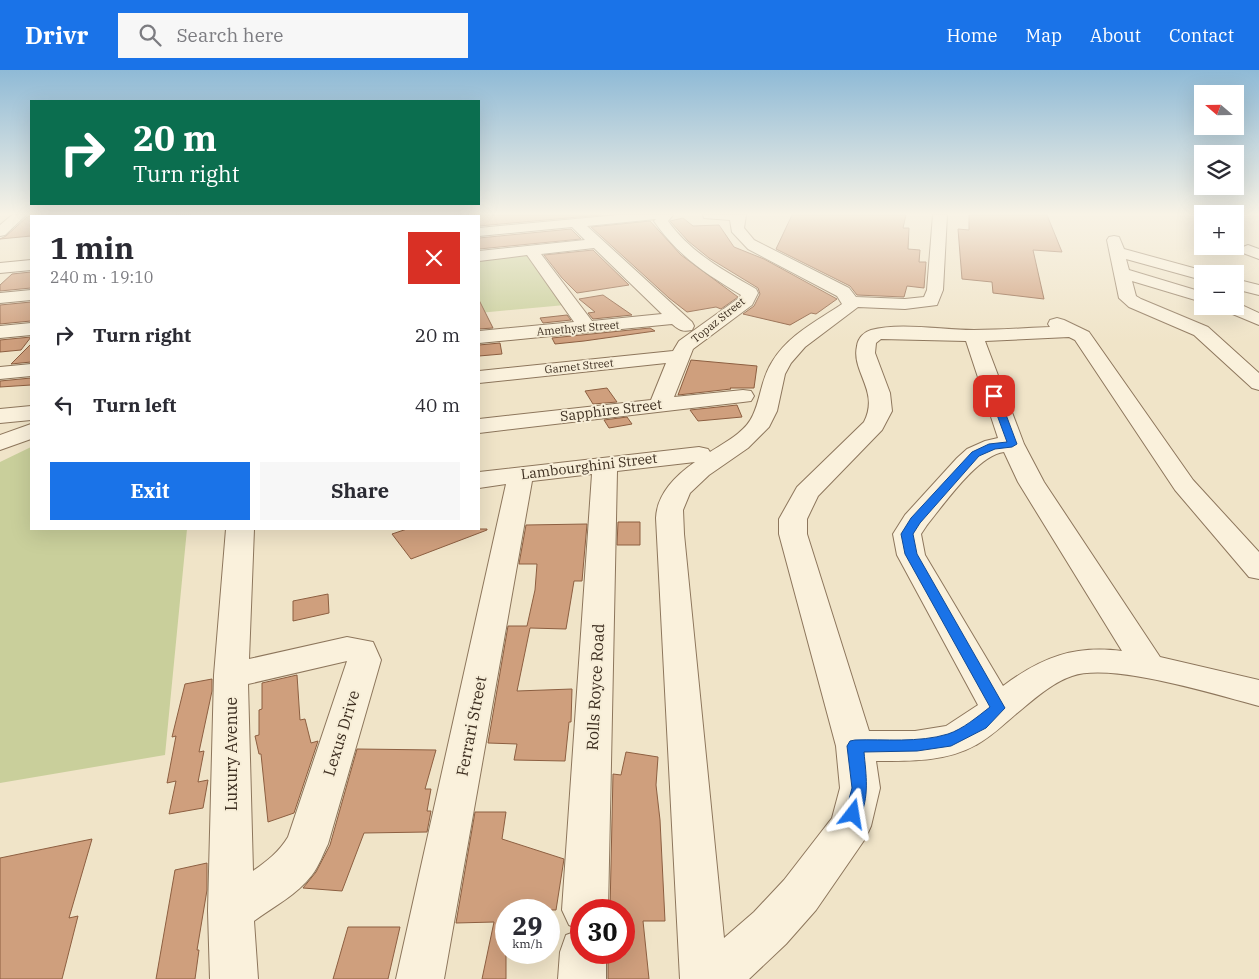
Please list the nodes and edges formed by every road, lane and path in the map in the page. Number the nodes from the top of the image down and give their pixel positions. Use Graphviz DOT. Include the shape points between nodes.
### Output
graph roads {
  1 [pos="536,257"];
  2 [pos="611,257"];
  3 [pos="692,257"];
  4 [pos="775,257"];
  5 [pos="937,257"];
  6 [pos="1119,257"];
  7 [pos="1150,257"];
  8 [pos="30,265"];
  9 [pos="0,268"];
  10 [pos="1194,272"];
  11 [pos="1124,273"];
  12 [pos="1244,286"];
  13 [pos="1259,290"];
  14 [pos="30,295"];
  15 [pos="1194,295"];
  16 [pos="0,298"];
  17 [pos="846,307"];
  18 [pos="1244,313"];
  19 [pos="676,318"];
  20 [pos="1259,320"];
  21 [pos="587,327"];
  22 [pos="30,329"];
  23 [pos="1074,331"];
  24 [pos="0,332"];
  25 [pos="698,336"];
  26 [pos="974,336"];
  27 [pos="480,337"];
  28 [pos="679,356"];
  29 [pos="30,370"];
  30 [pos="0,373"];
  31 [pos="480,377"];
  32 [pos="1256,378"];
  33 [pos="743,396"];
  34 [pos="660,404"];
  35 [pos="30,413"];
  36 [pos="0,416"];
  37 [pos="480,426"];
  38 [pos="30,431"];
  39 [pos="0,443"];
  40 [pos="1012,444"];
  41 [pos="699,454"];
  42 [pos="605,464"];
  43 [pos="521,474"];
  44 [pos="480,480"];
  45 [pos="240,530"];
  46 [pos="1259,570"];
  47 [pos="1150,668"];
  48 [pos="231,675"];
  49 [pos="1259,693"];
  50 [pos="998,708"];
  51 [pos="855,746"];
  52 [pos="585,899"];
  53 [pos="231,911"];
  54 [pos="583,964"];
  55 [pos="234,979"];
  56 [pos="420,979"];
  57 [pos="582,979"];
  58 [pos="704,979"];
  59 [pos="714,979"];
  1 -- 21 [label="street"];
  2 -- 19 [label="street"];
  3 -- 25 [label="street, Topaz Street" via="750,293 746,300"];
  4 -- 17 [label="street" via="842,292"];
  5 -- 17 [label="street" via="931,301"];
  6 -- 11 [label="street"];
  7 -- 10 [label="street"];
  8 -- 9 [label="street"];
  11 -- 15 [label="street"];
  11 -- 32 [label="street" via="1128,298 1202,331"];
  12 -- 13 [label="street"];
  14 -- 16 [label="street"];
  17 -- 23 [label="street" via="942,322 1048,322"];
  17 -- 58 [label="street" via="787,353 775,374 762,420 740,443 685,482 671,504 670,534"];
  18 -- 20 [label="street"];
  19 -- 21 [label="street, Amethyst Street"];
  19 -- 25 [label="street"];
  21 -- 27 [label="street, Amethyst Street"];
  22 -- 24 [label="street"];
  23 -- 26 [label="street"];
  23 -- 46 [label="street" via="1088,343 1184,485"];
  25 -- 28 [label="street, Topaz Street" via="686,345"];
  26 -- 40 [label="street"];
  26 -- 51 [label="street" via="884,333 875,334 866,341 865,353 879,393 881,411 874,425 806,493 794,519 793,534"];
  28 -- 31 [label="street, Garnet Street"];
  28 -- 34 [label="street, Topaz Street"];
  29 -- 30 [label="street"];
  33 -- 34 [label="street, Sapphire Street"];
  34 -- 37 [label="street, Sapphire Street"];
  35 -- 36 [label="street"];
  38 -- 39 [label="street"];
  40 -- 47 [label="street" via="1031,482"];
  40 -- 50 [label="street" via="993,446 976,454 907,534 911,554"];
  41 -- 42 [label="street, Lambourghini Street"];
  42 -- 43 [label="street, Lambourghini Street"];
  42 -- 52 [label="street, Rolls Royce Road"];
  43 -- 44 [label="street, Lambourghini Street"];
  43 -- 56 [label="street, Ferrari Street"];
  45 -- 48 [label="street, Luxury Avenue"];
  47 -- 49 [label="street"];
  47 -- 50 [label="street" via="1088,661 1068,664 1040,677"];
  48 -- 53 [label="street, Luxury Avenue"];
  48 -- 53 [label="street, Lexus Drive" via="347,649 361,650 364,660 307,844 284,874"];
  50 -- 51 [label="street" via="980,724 951,740 917,745"];
  51 -- 59 [label="street" via="860,788 850,826 800,895 770,928"];
  53 -- 55 [label="street, Luxury Avenue"];
  54 -- 57 [label="street"];
}
